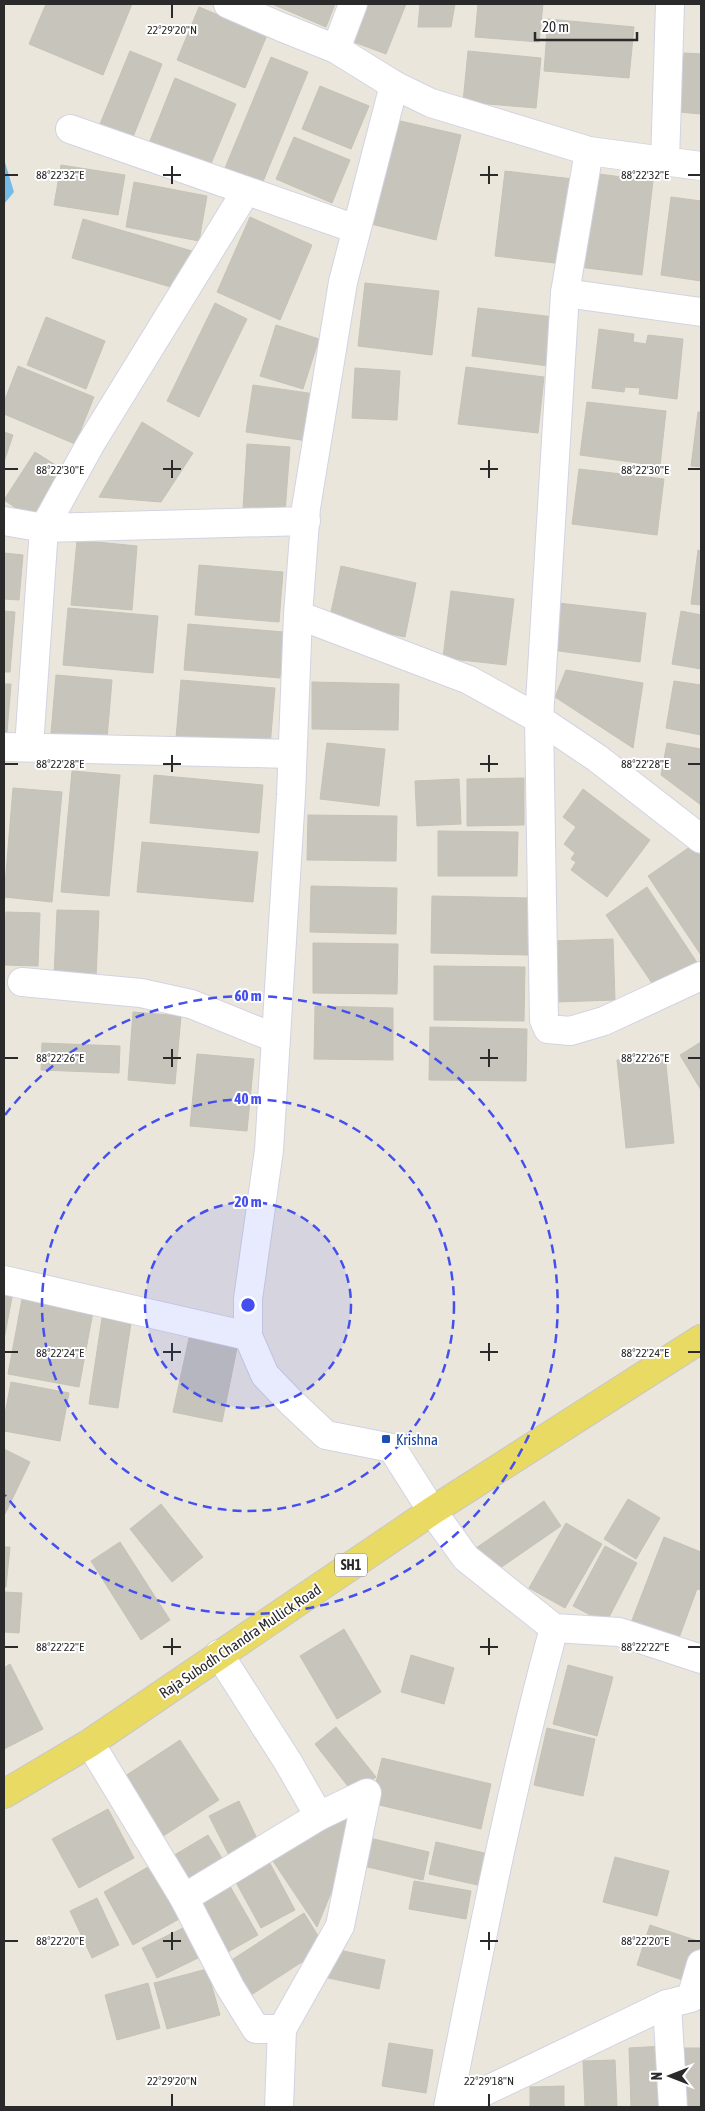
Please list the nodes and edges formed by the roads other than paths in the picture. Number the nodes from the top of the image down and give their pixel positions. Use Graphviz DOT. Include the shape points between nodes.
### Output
graph roads {
  1 [pos="228,4"];
  2 [pos="353,4"];
  3 [pos="670,4"];
  4 [pos="336,49"];
  5 [pos="394,85"];
  6 [pos="70,129"];
  7 [pos="589,151"];
  8 [pos="665,161"];
  9 [pos="701,166"];
  10 [pos="246,191"];
  11 [pos="356,229"];
  12 [pos="565,293"];
  13 [pos="701,312"];
  14 [pos="4,521"];
  15 [pos="306,521"];
  16 [pos="44,528"];
  17 [pos="298,615"];
  18 [pos="539,719"];
  19 [pos="16,747"];
  20 [pos="292,754"];
  21 [pos="701,839"];
  22 [pos="701,976"];
  23 [pos="22,982"];
  24 [pos="275,1038"];
  25 [pos="4,1280"];
  26 [pos="248,1336"];
  27 [pos="701,1339"];
  28 [pos="432,1511"];
  29 [pos="554,1628"];
  30 [pos="219,1654"];
  31 [pos="701,1660"];
  32 [pos="90,1743"];
  33 [pos="4,1794"];
  34 [pos="319,1816"];
  35 [pos="184,1898"];
  36 [pos="701,1964"];
  37 [pos="669,2004"];
  38 [pos="701,2012"];
  39 [pos="282,2030"];
  40 [pos="279,2107"];
  41 [pos="448,2107"];
  42 [pos="452,2107"];
  43 [pos="673,2107"];
  1 -- 4 [label="street"];
  2 -- 4 [label="street"];
  3 -- 8 [label="street"];
  4 -- 5 [label="street"];
  5 -- 7 [label="street" via="431,103"];
  5 -- 11 [label="street"];
  6 -- 10 [label="street"];
  7 -- 8 [label="street"];
  7 -- 12 [label="street"];
  8 -- 9 [label="street"];
  10 -- 11 [label="street"];
  10 -- 16 [label="street" via="91,443"];
  11 -- 15 [label="street" via="343,282"];
  12 -- 13 [label="street"];
  12 -- 18 [label="street"];
  14 -- 16 [label="street"];
  15 -- 16 [label="street"];
  15 -- 17 [label="street"];
  16 -- 19 [label="street"];
  17 -- 18 [label="street" via="468,680"];
  17 -- 20 [label="street"];
  18 -- 21 [label="street" via="597,758"];
  18 -- 22 [label="street" via="544,1020 548,1029 570,1031 595,1024"];
  19 -- 20 [label="street"];
  20 -- 24 [label="street"];
  23 -- 24 [label="street" via="141,993 191,1004"];
  24 -- 26 [label="street" via="269,1150 248,1299"];
  25 -- 26 [label="street"];
  26 -- 28 [label="street" via="265,1375 291,1402 326,1434 392,1448"];
  27 -- 28 [label="main road, Raja Subodh Chandra Mullick Road / SH1"];
  28 -- 29 [label="street" via="466,1558"];
  28 -- 30 [label="main road, Raja Subodh Chandra Mullick Road / SH1"];
  29 -- 31 [label="street" via="619,1632"];
  29 -- 41 [label="street" via="512,1794"];
  30 -- 32 [label="main road, Raja Subodh Chandra Mullick Road / SH1"];
  30 -- 34 [label="street"];
  32 -- 33 [label="main road, Raja Subodh Chandra Mullick Road / SH1"];
  32 -- 35 [label="street"];
  34 -- 35 [label="street"];
  34 -- 39 [label="street" via="366,1793 340,1926"];
  35 -- 39 [label="street" via="256,2030"];
  36 -- 37 [label="street" via="691,1998"];
  37 -- 38 [label="street"];
  37 -- 42 [label="street"];
  37 -- 43 [label="street"];
  39 -- 40 [label="street"];
}
